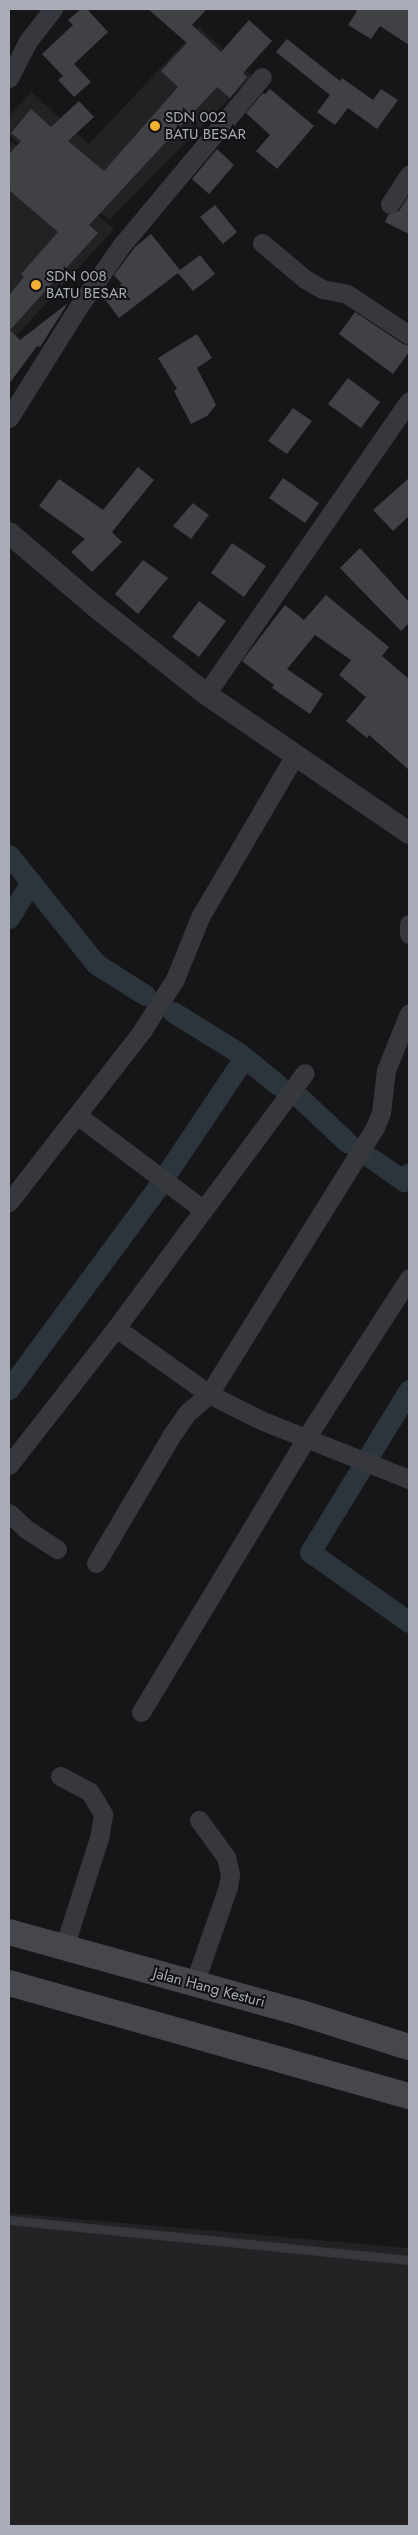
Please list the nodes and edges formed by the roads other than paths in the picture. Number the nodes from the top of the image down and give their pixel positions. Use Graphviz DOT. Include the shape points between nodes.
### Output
graph roads {
  1 [pos="53,9"];
  2 [pos="262,77"];
  3 [pos="9,78"];
  4 [pos="409,175"];
  5 [pos="390,204"];
  6 [pos="262,243"];
  7 [pos="409,336"];
  8 [pos="409,401"];
  9 [pos="9,418"];
  10 [pos="9,533"];
  11 [pos="206,694"];
  12 [pos="295,754"];
  13 [pos="409,833"];
  14 [pos="409,924"];
  15 [pos="409,934"];
  16 [pos="409,1013"];
  17 [pos="305,1073"];
  18 [pos="77,1115"];
  19 [pos="9,1202"];
  20 [pos="202,1210"];
  21 [pos="409,1278"];
  22 [pos="116,1328"];
  23 [pos="208,1394"];
  24 [pos="306,1438"];
  25 [pos="9,1464"];
  26 [pos="409,1480"];
  27 [pos="9,1514"];
  28 [pos="57,1548"];
  29 [pos="96,1563"];
  30 [pos="141,1712"];
  31 [pos="60,1776"];
  32 [pos="198,1820"];
  33 [pos="9,1932"];
  34 [pos="64,1948"];
  35 [pos="9,1983"];
  36 [pos="194,1984"];
  37 [pos="409,2047"];
  38 [pos="409,2096"];
  39 [pos="9,2220"];
  40 [pos="409,2260"];
  1 -- 3 [label="street" via="28,41"];
  2 -- 9 [label="street" via="121,246"];
  4 -- 5 [label="street"];
  6 -- 7 [label="street" via="305,279 322,289 348,294"];
  8 -- 11 [label="street"];
  10 -- 11 [label="street"];
  11 -- 12 [label="street"];
  12 -- 13 [label="street"];
  12 -- 18 [label="street" via="200,917 175,978 142,1031"];
  14 -- 15 [label="street"];
  16 -- 23 [label="street" via="386,1070 381,1113 375,1126"];
  17 -- 20 [label="street"];
  18 -- 19 [label="street"];
  18 -- 20 [label="street"];
  20 -- 22 [label="street"];
  21 -- 24 [label="street"];
  22 -- 23 [label="street"];
  22 -- 25 [label="street"];
  23 -- 24 [label="street" via="263,1422"];
  23 -- 29 [label="street" via="187,1414 171,1436"];
  24 -- 26 [label="street"];
  24 -- 30 [label="street"];
  27 -- 28 [label="street"];
  31 -- 34 [label="street" via="90,1792 103,1814 99,1838"];
  32 -- 36 [label="street" via="226,1857 230,1874"];
  33 -- 34 [label="main road, Jalan Hang Kesturi"];
  34 -- 36 [label="main road, Jalan Hang Kesturi"];
  35 -- 38 [label="main road"];
  36 -- 37 [label="main road, Jalan Hang Kesturi"];
  39 -- 40 [label="lane"];
}
